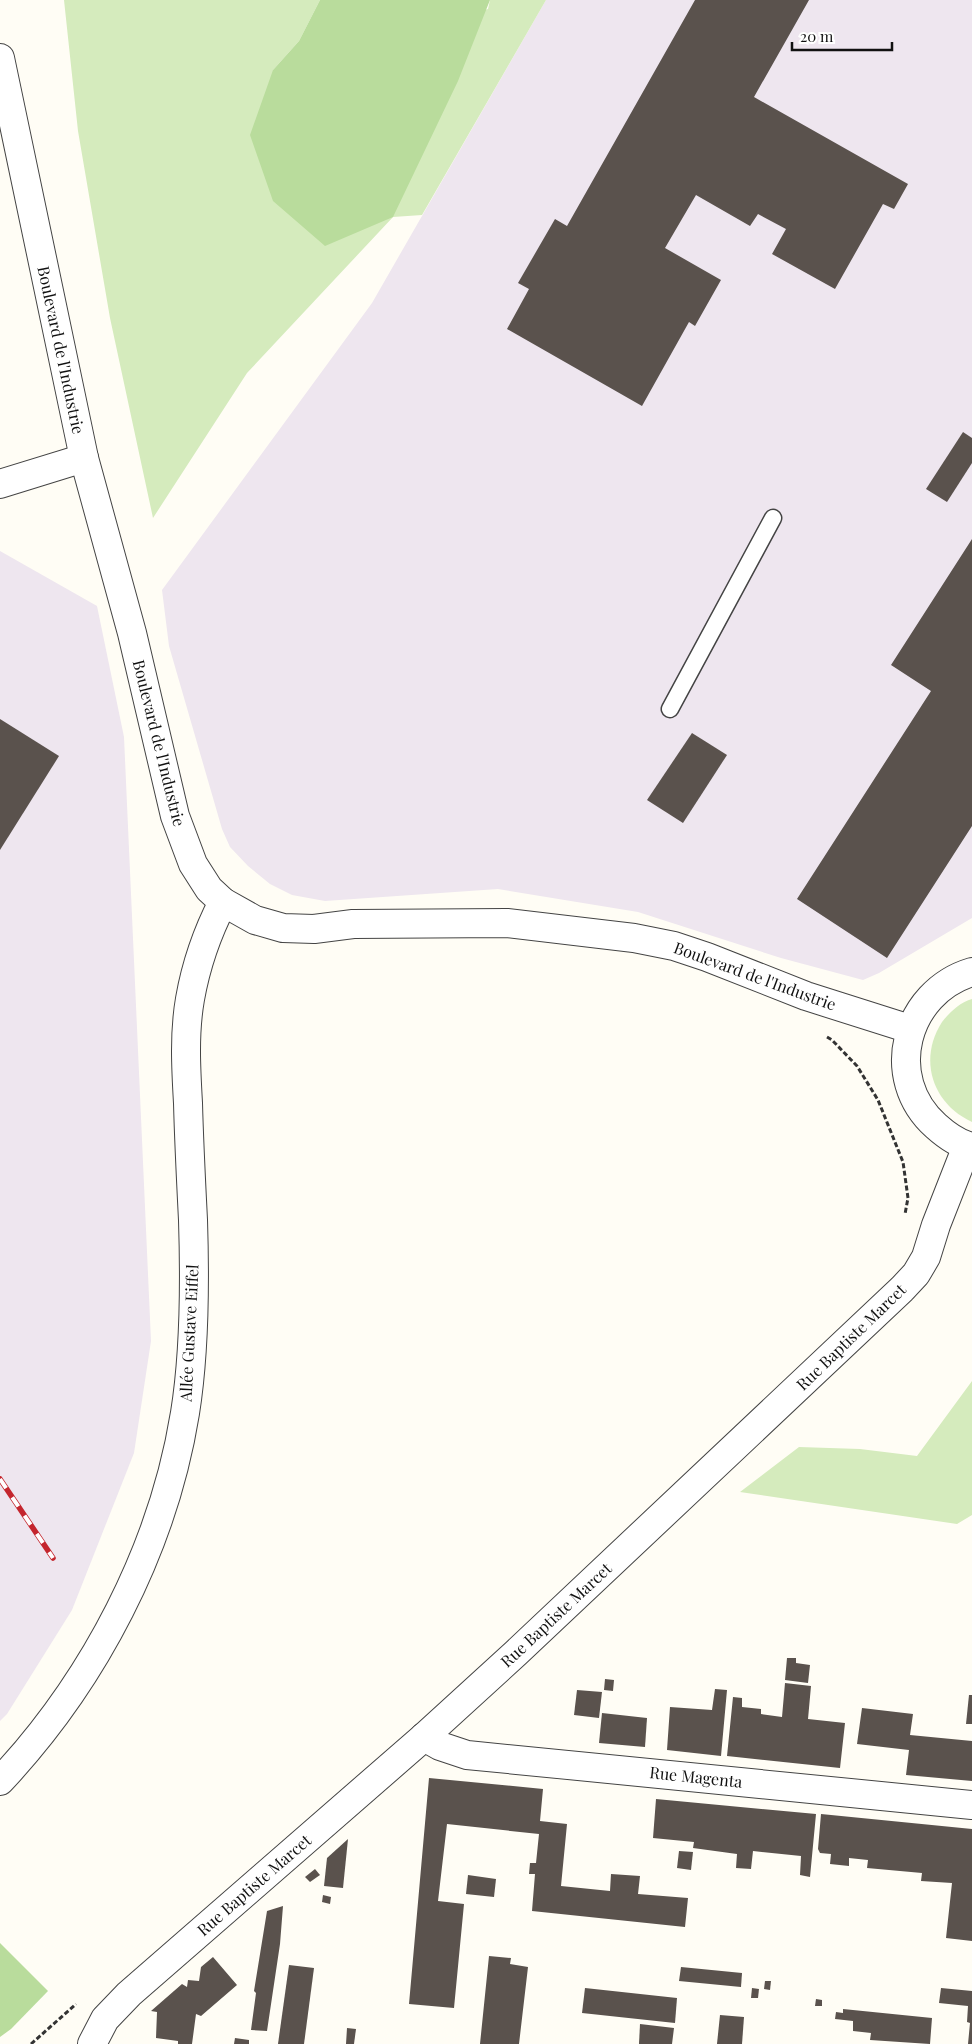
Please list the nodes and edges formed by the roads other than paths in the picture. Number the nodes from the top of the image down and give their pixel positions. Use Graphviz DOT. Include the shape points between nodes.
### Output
graph roads {
  1 [pos="0,58"];
  2 [pos="84,458"];
  3 [pos="0,484"];
  4 [pos="773,518"];
  5 [pos="670,709"];
  6 [pos="224,902"];
  7 [pos="972,972"];
  8 [pos="910,1029"];
  9 [pos="970,1146"];
  10 [pos="424,1737"];
  11 [pos="0,1781"];
  12 [pos="972,1804"];
  13 [pos="92,2044"];
  1 -- 2 [label="street, Boulevard de l'Industrie"];
  2 -- 3 [label="street"];
  2 -- 6 [label="street, Boulevard de l'Industrie" via="132,633 175,816 194,864 209,889"];
  4 -- 5 [label="lane"];
  6 -- 8 [label="street, Boulevard de l'Industrie" via="255,920 283,928 507,923 634,938 690,952 806,996"];
  6 -- 11 [label="street, Allée Gustave Eiffel" via="200,957 189,1001 186,1059 193,1223 192,1338 185,1412 170,1479 151,1543 123,1606 89,1664 48,1723"];
  7 -- 8 [label="street" via="939,988 922,1007"];
  8 -- 9 [label="street" via="906,1068 914,1099 928,1119 946,1135"];
  9 -- 10 [label="street, Rue Baptiste Marcet" via="926,1257 916,1274 873,1318"];
  10 -- 12 [label="street, Rue Magenta" via="467,1755"];
  10 -- 13 [label="street, Rue Baptiste Marcet" via="129,1994 105,2019"];
}
